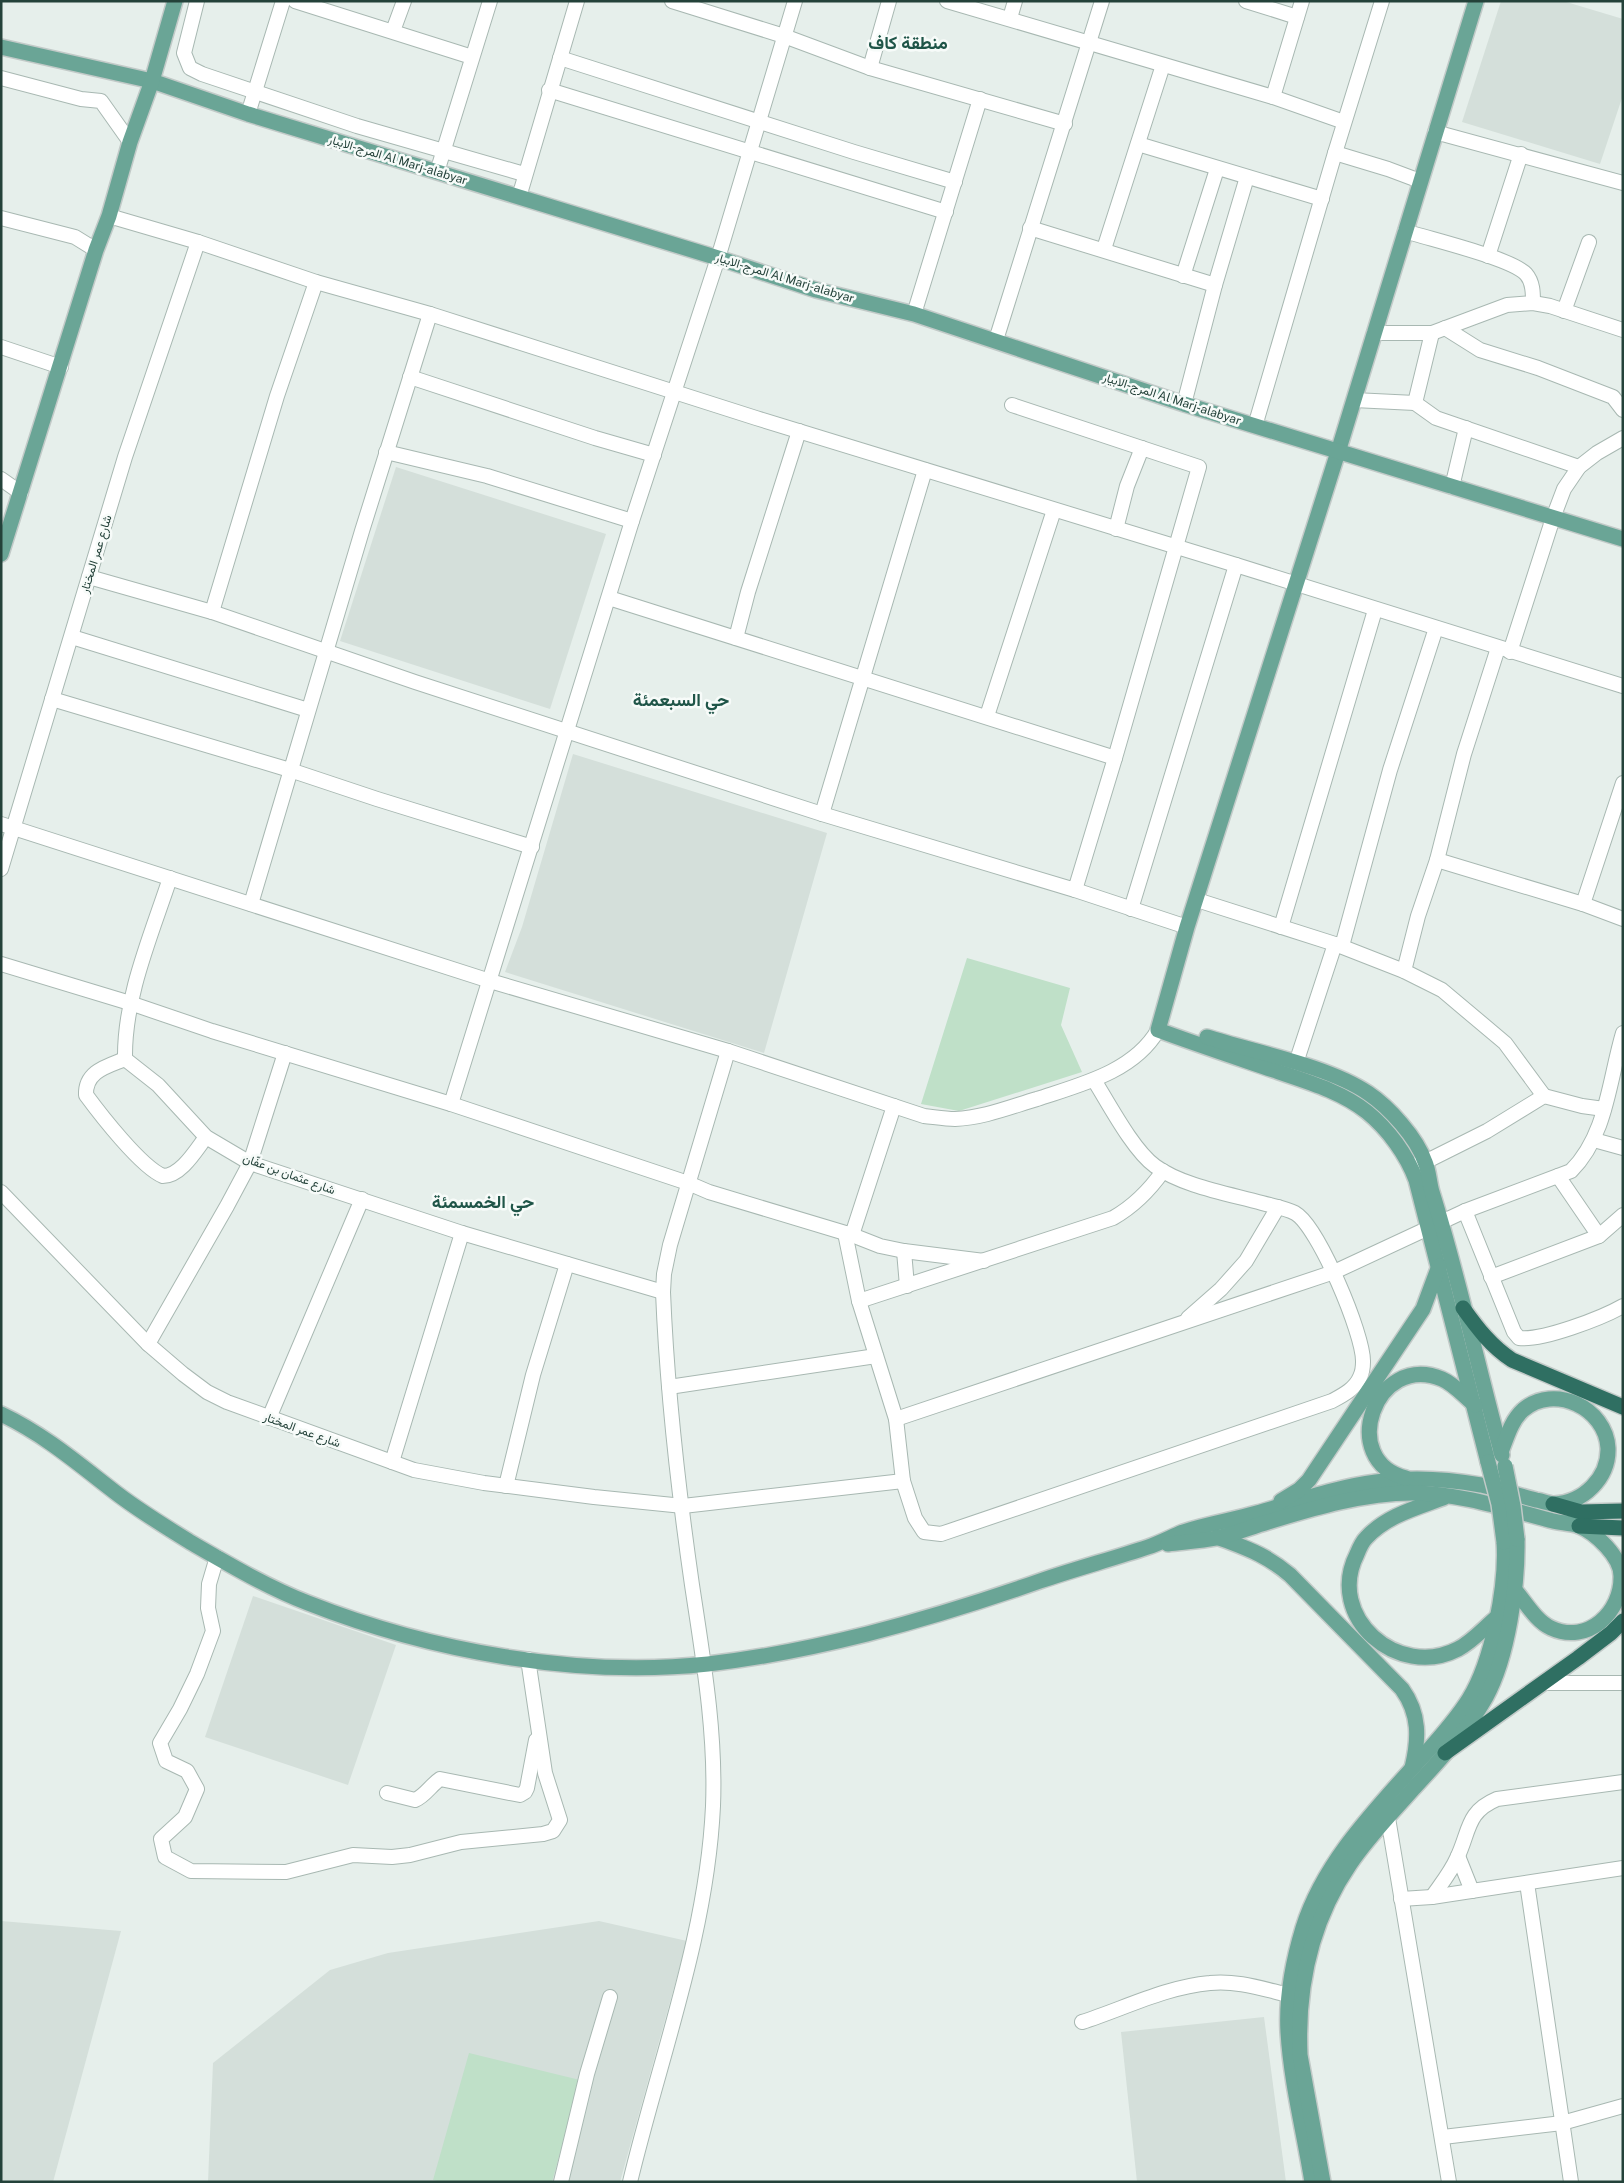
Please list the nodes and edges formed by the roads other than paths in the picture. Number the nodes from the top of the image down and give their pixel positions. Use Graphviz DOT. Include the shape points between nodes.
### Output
graph roads {
  1 [pos="175,1"];
  2 [pos="197,1"];
  3 [pos="284,1"];
  4 [pos="295,1"];
  5 [pos="404,1"];
  6 [pos="490,1"];
  7 [pos="577,1"];
  8 [pos="672,1"];
  9 [pos="795,1"];
  10 [pos="889,1"];
  11 [pos="947,1"];
  12 [pos="1015,1"];
  13 [pos="1102,1"];
  14 [pos="1246,1"];
  15 [pos="1302,1"];
  16 [pos="1382,1"];
  17 [pos="1476,1"];
  18 [pos="326,5"];
  19 [pos="698,5"];
  20 [pos="1010,18"];
  21 [pos="1297,18"];
  22 [pos="394,30"];
  23 [pos="784,36"];
  24 [pos="1090,43"];
  25 [pos="1,47"];
  26 [pos="472,57"];
  27 [pos="560,58"];
  28 [pos="1163,65"];
  29 [pos="870,68"];
  30 [pos="1,78"];
  31 [pos="152,81"];
  32 [pos="549,90"];
  33 [pos="255,91"];
  34 [pos="1272,97"];
  35 [pos="980,99"];
  36 [pos="248,114"];
  37 [pos="759,121"];
  38 [pos="1344,122"];
  39 [pos="1065,124"];
  40 [pos="1435,132"];
  41 [pos="130,142"];
  42 [pos="1138,144"];
  43 [pos="443,151"];
  44 [pos="749,151"];
  45 [pos="1335,153"];
  46 [pos="1521,154"];
  47 [pos="1218,169"];
  48 [pos="437,172"];
  49 [pos="524,174"];
  50 [pos="1247,177"];
  51 [pos="1420,181"];
  52 [pos="955,182"];
  53 [pos="1623,183"];
  54 [pos="519,197"];
  55 [pos="1322,199"];
  56 [pos="946,212"];
  57 [pos="109,216"];
  58 [pos="1,218"];
  59 [pos="1030,228"];
  60 [pos="1405,231"];
  61 [pos="198,242"];
  62 [pos="1589,242"];
  63 [pos="1104,249"];
  64 [pos="96,250"];
  65 [pos="1488,256"];
  66 [pos="718,258"];
  67 [pos="1183,276"];
  68 [pos="316,282"];
  69 [pos="1215,285"];
  70 [pos="1534,303"];
  71 [pos="1564,311"];
  72 [pos="430,314"];
  73 [pos="914,314"];
  74 [pos="1623,330"];
  75 [pos="1438,331"];
  76 [pos="1374,334"];
  77 [pos="996,340"];
  78 [pos="1,347"];
  79 [pos="61,367"];
  80 [pos="410,377"];
  81 [pos="674,392"];
  82 [pos="1354,400"];
  83 [pos="1415,403"];
  84 [pos="1184,404"];
  85 [pos="1012,405"];
  86 [pos="1623,410"];
  87 [pos="1255,426"];
  88 [pos="1466,428"];
  89 [pos="799,431"];
  90 [pos="1623,438"];
  91 [pos="1142,448"];
  92 [pos="386,452"];
  93 [pos="1338,452"];
  94 [pos="654,455"];
  95 [pos="1579,467"];
  96 [pos="925,470"];
  97 [pos="1,480"];
  98 [pos="1452,487"];
  99 [pos="20,493"];
  100 [pos="1054,510"];
  101 [pos="1553,518"];
  102 [pos="632,521"];
  103 [pos="1116,529"];
  104 [pos="1623,539"];
  105 [pos="1177,547"];
  106 [pos="1,554"];
  107 [pos="1236,565"];
  108 [pos="89,577"];
  109 [pos="1296,584"];
  110 [pos="609,598"];
  111 [pos="1375,610"];
  112 [pos="212,612"];
  113 [pos="1436,628"];
  114 [pos="72,637"];
  115 [pos="736,638"];
  116 [pos="326,650"];
  117 [pos="1504,650"];
  118 [pos="863,678"];
  119 [pos="1623,686"];
  120 [pos="52,699"];
  121 [pos="308,710"];
  122 [pos="987,716"];
  123 [pos="567,731"];
  124 [pos="1116,758"];
  125 [pos="290,770"];
  126 [pos="1623,784"];
  127 [pos="822,814"];
  128 [pos="8,826"];
  129 [pos="532,847"];
  130 [pos="1436,860"];
  131 [pos="1,869"];
  132 [pos="170,878"];
  133 [pos="1075,890"];
  134 [pos="1197,900"];
  135 [pos="251,904"];
  136 [pos="1583,904"];
  137 [pos="1131,909"];
  138 [pos="1623,919"];
  139 [pos="1187,927"];
  140 [pos="1281,927"];
  141 [pos="1339,945"];
  142 [pos="1,964"];
  143 [pos="1404,970"];
  144 [pos="490,981"];
  145 [pos="130,1003"];
  146 [pos="1158,1026"];
  147 [pos="1621,1042"];
  148 [pos="728,1051"];
  149 [pos="285,1053"];
  150 [pos="125,1058"];
  151 [pos="1296,1063"];
  152 [pos="1094,1080"];
  153 [pos="1544,1096"];
  154 [pos="451,1104"];
  155 [pos="894,1106"];
  156 [pos="1604,1109"];
  157 [pos="206,1137"];
  158 [pos="1594,1140"];
  159 [pos="1623,1148"];
  160 [pos="250,1162"];
  161 [pos="1418,1164"];
  162 [pos="1163,1171"];
  163 [pos="1558,1176"];
  164 [pos="688,1182"];
  165 [pos="1,1192"];
  166 [pos="362,1199"];
  167 [pos="1278,1207"];
  168 [pos="1465,1211"];
  169 [pos="1623,1215"];
  170 [pos="1435,1226"];
  171 [pos="462,1233"];
  172 [pos="848,1234"];
  173 [pos="1599,1236"];
  174 [pos="904,1251"];
  175 [pos="984,1261"];
  176 [pos="567,1264"];
  177 [pos="1439,1266"];
  178 [pos="1334,1272"];
  179 [pos="1491,1277"];
  180 [pos="907,1286"];
  181 [pos="663,1292"];
  182 [pos="860,1301"];
  183 [pos="1623,1306"];
  184 [pos="1463,1308"];
  185 [pos="1183,1323"];
  186 [pos="148,1344"];
  187 [pos="876,1356"];
  188 [pos="668,1387"];
  189 [pos="1475,1406"];
  190 [pos="1623,1406"];
  191 [pos="1,1414"];
  192 [pos="269,1418"];
  193 [pos="896,1419"];
  194 [pos="1501,1452"];
  195 [pos="392,1462"];
  196 [pos="1410,1479"];
  197 [pos="903,1481"];
  198 [pos="506,1486"];
  199 [pos="1447,1496"];
  200 [pos="1553,1504"];
  201 [pos="683,1506"];
  202 [pos="1623,1511"];
  203 [pos="1256,1513"];
  204 [pos="1579,1526"];
  205 [pos="1623,1528"];
  206 [pos="1218,1538"];
  207 [pos="1510,1541"];
  208 [pos="1152,1546"];
  209 [pos="217,1557"];
  210 [pos="1515,1590"];
  211 [pos="1496,1618"];
  212 [pos="1623,1622"];
  213 [pos="528,1659"];
  214 [pos="705,1664"];
  215 [pos="1544,1683"];
  216 [pos="1623,1683"];
  217 [pos="538,1732"];
  218 [pos="1445,1753"];
  219 [pos="1411,1770"];
  220 [pos="1623,1782"];
  221 [pos="387,1793"];
  222 [pos="1408,1796"];
  223 [pos="1388,1818"];
  224 [pos="1458,1856"];
  225 [pos="1623,1868"];
  226 [pos="1527,1883"];
  227 [pos="1472,1891"];
  228 [pos="1432,1897"];
  229 [pos="1402,1899"];
  230 [pos="1289,1995"];
  231 [pos="610,1997"];
  232 [pos="1082,2022"];
  233 [pos="1623,2106"];
  234 [pos="1562,2123"];
  235 [pos="1443,2138"];
  236 [pos="561,2182"];
  237 [pos="630,2182"];
  238 [pos="1312,2182"];
  239 [pos="1323,2182"];
  240 [pos="1449,2182"];
  241 [pos="1571,2182"];
  1 -- 31 [label="main road"];
  2 -- 33 [label="street" via="186,39 186,62 202,74"];
  3 -- 33 [label="street"];
  4 -- 18 [label="street"];
  5 -- 22 [label="street"];
  6 -- 26 [label="street"];
  7 -- 27 [label="street"];
  8 -- 19 [label="street"];
  9 -- 23 [label="street"];
  10 -- 29 [label="street"];
  11 -- 20 [label="street"];
  12 -- 20 [label="street"];
  13 -- 24 [label="street"];
  14 -- 21 [label="street"];
  15 -- 21 [label="street"];
  16 -- 38 [label="street"];
  17 -- 40 [label="main road"];
  18 -- 22 [label="street"];
  19 -- 23 [label="street"];
  20 -- 24 [label="street"];
  21 -- 34 [label="street"];
  22 -- 26 [label="street"];
  23 -- 29 [label="street"];
  23 -- 37 [label="street"];
  24 -- 28 [label="street"];
  24 -- 39 [label="street"];
  25 -- 31 [label="main road, المرج-الابيار Al Marj-alabyar"];
  26 -- 43 [label="street"];
  27 -- 32 [label="street"];
  27 -- 37 [label="street"];
  28 -- 34 [label="street"];
  28 -- 42 [label="street"];
  29 -- 35 [label="street"];
  30 -- 41 [label="street" via="81,99 101,101"];
  31 -- 36 [label="main road, المرج-الابيار Al Marj-alabyar"];
  31 -- 41 [label="main road"];
  32 -- 44 [label="street"];
  32 -- 49 [label="street"];
  33 -- 36 [label="street"];
  33 -- 43 [label="street"];
  34 -- 38 [label="street"];
  35 -- 39 [label="street"];
  35 -- 52 [label="street"];
  36 -- 48 [label="main road, المرج-الابيار Al Marj-alabyar"];
  37 -- 44 [label="street"];
  37 -- 52 [label="street"];
  38 -- 45 [label="street"];
  39 -- 59 [label="street"];
  40 -- 46 [label="street"];
  40 -- 51 [label="main road"];
  41 -- 57 [label="main road"];
  42 -- 47 [label="street"];
  42 -- 63 [label="street"];
  43 -- 48 [label="street"];
  43 -- 49 [label="street"];
  44 -- 56 [label="street"];
  44 -- 66 [label="street"];
  45 -- 51 [label="street"];
  45 -- 55 [label="street"];
  46 -- 53 [label="street"];
  46 -- 65 [label="street"];
  47 -- 50 [label="street"];
  47 -- 67 [label="street"];
  48 -- 54 [label="main road, المرج-الابيار Al Marj-alabyar"];
  49 -- 54 [label="street"];
  50 -- 55 [label="street"];
  50 -- 69 [label="street"];
  51 -- 60 [label="main road"];
  52 -- 56 [label="street"];
  54 -- 66 [label="main road, المرج-الابيار Al Marj-alabyar"];
  55 -- 87 [label="street"];
  56 -- 73 [label="street"];
  57 -- 61 [label="street"];
  57 -- 64 [label="main road"];
  58 -- 64 [label="street" via="75,237"];
  59 -- 63 [label="street"];
  59 -- 77 [label="street"];
  60 -- 65 [label="street"];
  60 -- 76 [label="main road"];
  61 -- 68 [label="street"];
  61 -- 108 [label="street, شارع عمر المختار"];
  62 -- 71 [label="street"];
  63 -- 67 [label="street"];
  64 -- 79 [label="main road"];
  65 -- 70 [label="street" via="1526,274 1533,287"];
  66 -- 73 [label="main road, المرج-الابيار Al Marj-alabyar" via="816,290"];
  66 -- 81 [label="street"];
  67 -- 69 [label="street"];
  68 -- 72 [label="street"];
  68 -- 112 [label="street" via="274,405"];
  69 -- 84 [label="street"];
  70 -- 71 [label="street"];
  70 -- 75 [label="street" via="1507,305"];
  71 -- 74 [label="street"];
  72 -- 80 [label="street"];
  72 -- 81 [label="street"];
  73 -- 77 [label="main road, المرج-الابيار Al Marj-alabyar"];
  75 -- 76 [label="street"];
  75 -- 83 [label="street"];
  75 -- 86 [label="street" via="1480,350 1613,397"];
  76 -- 82 [label="main road"];
  77 -- 84 [label="main road, المرج-الابيار Al Marj-alabyar"];
  78 -- 79 [label="street"];
  79 -- 99 [label="main road"];
  80 -- 92 [label="street"];
  80 -- 94 [label="street"];
  81 -- 89 [label="street"];
  81 -- 94 [label="street"];
  82 -- 83 [label="street"];
  82 -- 93 [label="main road"];
  83 -- 88 [label="street" via="1436,418"];
  84 -- 87 [label="main road, المرج-الابيار Al Marj-alabyar"];
  85 -- 91 [label="street"];
  87 -- 93 [label="main road, المرج-الابيار Al Marj-alabyar"];
  88 -- 95 [label="street"];
  88 -- 98 [label="street"];
  89 -- 96 [label="street"];
  89 -- 115 [label="street"];
  90 -- 95 [label="street"];
  91 -- 103 [label="street" via="1127,486"];
  91 -- 105 [label="street" via="1199,467"];
  92 -- 102 [label="street" via="487,476"];
  92 -- 116 [label="street"];
  93 -- 98 [label="main road, المرج-الابيار Al Marj-alabyar"];
  93 -- 109 [label="main road"];
  94 -- 102 [label="street"];
  95 -- 101 [label="street" via="1564,489"];
  96 -- 100 [label="street"];
  96 -- 118 [label="street"];
  97 -- 99 [label="street"];
  98 -- 101 [label="main road, المرج-الابيار Al Marj-alabyar"];
  99 -- 106 [label="main road"];
  100 -- 103 [label="street"];
  100 -- 122 [label="street"];
  101 -- 104 [label="main road, المرج-الابيار Al Marj-alabyar"];
  101 -- 117 [label="street"];
  102 -- 110 [label="street"];
  103 -- 105 [label="street"];
  105 -- 107 [label="street"];
  105 -- 124 [label="street"];
  107 -- 109 [label="street"];
  107 -- 137 [label="street"];
  108 -- 112 [label="street"];
  108 -- 114 [label="street, شارع عمر المختار"];
  109 -- 111 [label="street"];
  109 -- 134 [label="main road"];
  110 -- 115 [label="street"];
  110 -- 123 [label="street"];
  111 -- 113 [label="street"];
  111 -- 140 [label="street"];
  112 -- 116 [label="street"];
  113 -- 117 [label="street"];
  113 -- 141 [label="street"];
  114 -- 120 [label="street, شارع عمر المختار"];
  114 -- 121 [label="street"];
  115 -- 118 [label="street"];
  116 -- 121 [label="street"];
  116 -- 123 [label="street"];
  117 -- 119 [label="street"];
  117 -- 130 [label="street" via="1464,754"];
  118 -- 122 [label="street"];
  118 -- 127 [label="street"];
  120 -- 125 [label="street"];
  120 -- 128 [label="street, شارع عمر المختار"];
  121 -- 125 [label="street"];
  122 -- 124 [label="street"];
  123 -- 127 [label="street"];
  123 -- 129 [label="street"];
  124 -- 133 [label="street"];
  125 -- 129 [label="street"];
  125 -- 135 [label="street"];
  126 -- 136 [label="street"];
  127 -- 133 [label="street"];
  128 -- 131 [label="street, شارع عمر المختار"];
  128 -- 132 [label="street"];
  129 -- 144 [label="street"];
  130 -- 136 [label="street"];
  130 -- 143 [label="street"];
  132 -- 135 [label="street"];
  132 -- 145 [label="street"];
  133 -- 137 [label="street"];
  134 -- 139 [label="main road"];
  134 -- 140 [label="street"];
  135 -- 144 [label="street"];
  136 -- 138 [label="street"];
  137 -- 139 [label="street"];
  139 -- 146 [label="main road"];
  140 -- 141 [label="street"];
  141 -- 143 [label="street"];
  141 -- 151 [label="street"];
  142 -- 145 [label="street"];
  143 -- 153 [label="street" via="1442,990 1505,1043"];
  144 -- 148 [label="street"];
  144 -- 154 [label="street"];
  145 -- 149 [label="street"];
  145 -- 150 [label="street"];
  146 -- 151 [label="main road"];
  146 -- 152 [label="street" via="1150,1043 1142,1050"];
  146 -- 161 [label="main road" via="1343,1097 1368,1112"];
  147 -- 156 [label="street"];
  148 -- 155 [label="street"];
  148 -- 164 [label="street"];
  149 -- 154 [label="street"];
  149 -- 160 [label="street"];
  150 -- 157 [label="street, شارع عثمان بن عفّان" via="158,1085"];
  150 -- 157 [label="street" via="93,1074 87,1083 86,1094 104,1119 149,1167 163,1176 173,1173"];
  151 -- 161 [label="main road" via="1366,1092 1397,1119 1414,1141"];
  152 -- 155 [label="street" via="1012,1107 954,1119 924,1116"];
  152 -- 162 [label="street" via="1138,1148"];
  153 -- 156 [label="street"];
  153 -- 161 [label="street" via="1487,1131"];
  154 -- 164 [label="street"];
  155 -- 172 [label="street"];
  156 -- 158 [label="street"];
  157 -- 160 [label="street, شارع عثمان بن عفّان"];
  158 -- 159 [label="street"];
  158 -- 163 [label="street" via="1571,1172"];
  160 -- 166 [label="street, شارع عثمان بن عفّان"];
  160 -- 186 [label="street"];
  161 -- 170 [label="main road"];
  162 -- 167 [label="street" via="1189,1182"];
  162 -- 175 [label="street" via="1144,1196 1113,1218"];
  163 -- 168 [label="street"];
  163 -- 173 [label="street"];
  164 -- 172 [label="street" via="709,1192"];
  164 -- 181 [label="street" via="664,1274"];
  165 -- 186 [label="street, شارع عمر المختار"];
  166 -- 171 [label="street, شارع عثمان بن عفّان"];
  166 -- 192 [label="street"];
  167 -- 178 [label="street" via="1304,1219"];
  167 -- 185 [label="street" via="1246,1261"];
  168 -- 170 [label="street"];
  168 -- 179 [label="street"];
  169 -- 173 [label="street"];
  170 -- 177 [label="main road"];
  170 -- 178 [label="street"];
  170 -- 184 [label="main road"];
  171 -- 176 [label="street, شارع عثمان بن عفّان"];
  171 -- 195 [label="street"];
  172 -- 174 [label="street"];
  172 -- 182 [label="street"];
  173 -- 179 [label="street"];
  174 -- 175 [label="street"];
  174 -- 180 [label="street"];
  175 -- 180 [label="street"];
  176 -- 181 [label="street, شارع عثمان بن عفّان"];
  176 -- 198 [label="street" via="533,1375"];
  177 -- 189 [label="main road"];
  177 -- 203 [label="main road" via="1423,1309 1309,1480 1287,1498"];
  178 -- 185 [label="street"];
  178 -- 197 [label="street" via="1363,1361 1360,1377 1349,1391 1332,1400 941,1534 924,1532 918,1525"];
  179 -- 183 [label="street" via="1519,1338 1555,1333"];
  180 -- 182 [label="street"];
  181 -- 188 [label="street"];
  182 -- 187 [label="street"];
  184 -- 190 [label="highway" via="1491,1344 1512,1360"];
  184 -- 194 [label="main road"];
  185 -- 193 [label="street"];
  186 -- 192 [label="street, شارع عمر المختار" via="208,1392"];
  187 -- 188 [label="street"];
  187 -- 193 [label="street"];
  188 -- 201 [label="street"];
  189 -- 196 [label="main road" via="1443,1379 1425,1375 1395,1382 1383,1392 1370,1417 1368,1432 1372,1446 1387,1469"];
  189 -- 207 [label="main road, bridge"];
  191 -- 209 [label="main road" via="42,1436 143,1513"];
  192 -- 195 [label="street, شارع عمر المختار"];
  193 -- 197 [label="street"];
  194 -- 200 [label="main road" via="1514,1421 1534,1403 1557,1399 1581,1405 1592,1413 1605,1433 1608,1446 1601,1476 1585,1494"];
  194 -- 207 [label="main road, bridge" via="1513,1506"];
  195 -- 198 [label="street, شارع عمر المختار" via="450,1478"];
  196 -- 200 [label="main road" via="1480,1485"];
  196 -- 203 [label="main road" via="1375,1482"];
  197 -- 201 [label="street, شارع عمر المختار"];
  198 -- 201 [label="street, شارع عمر المختار"];
  199 -- 204 [label="main road"];
  199 -- 206 [label="main road" via="1412,1493 1374,1497 1306,1510"];
  199 -- 211 [label="main road" via="1404,1512 1365,1538 1352,1564 1350,1588 1355,1613 1369,1634 1387,1649 1408,1656 1426,1657 1459,1649"];
  200 -- 202 [label="highway" via="1581,1512"];
  201 -- 214 [label="street"];
  203 -- 208 [label="main road" via="1186,1532"];
  204 -- 205 [label="highway"];
  204 -- 210 [label="main road" via="1612,1552 1621,1574 1617,1603 1606,1618 1593,1628 1576,1633 1552,1629 1536,1617"];
  206 -- 208 [label="main road"];
  206 -- 219 [label="main road" via="1252,1549 1273,1561 1402,1689 1414,1709 1418,1730"];
  207 -- 210 [label="main road"];
  207 -- 211 [label="main road"];
  208 -- 214 [label="main road" via="1002,1596 863,1635"];
  209 -- 213 [label="main road" via="292,1596 355,1620 462,1649"];
  209 -- 217 [label="street" via="208,1584 208,1608 213,1631 197,1674 160,1743 166,1761 187,1772 197,1789 185,1817 162,1840 165,1857 191,1871 286,1872 353,1855 410,1855 462,1842 549,1833 560,1820 545,1773"];
  210 -- 218 [label="main road" via="1499,1666 1491,1687"];
  211 -- 219 [label="main road" via="1486,1659 1472,1692 1458,1714"];
  212 -- 215 [label="highway"];
  213 -- 214 [label="main road" via="625,1667"];
  213 -- 217 [label="street"];
  214 -- 237 [label="street" via="713,1773 710,1853 691,1953"];
  215 -- 216 [label="street"];
  215 -- 218 [label="highway"];
  217 -- 221 [label="street" via="527,1788 520,1795 440,1779 415,1800"];
  218 -- 222 [label="main road"];
  219 -- 222 [label="main road"];
  219 -- 230 [label="main road" via="1346,1847 1323,1882 1303,1926"];
  220 -- 224 [label="street" via="1486,1803 1469,1823"];
  222 -- 223 [label="main road"];
  223 -- 229 [label="street"];
  223 -- 239 [label="main road" via="1349,1865 1330,1898 1314,1938 1303,1982 1299,2012 1300,2055"];
  224 -- 227 [label="street"];
  224 -- 228 [label="street"];
  225 -- 226 [label="street"];
  226 -- 227 [label="street"];
  226 -- 234 [label="street"];
  227 -- 228 [label="street"];
  228 -- 229 [label="street"];
  229 -- 235 [label="street"];
  230 -- 232 [label="street" via="1245,1985 1210,1983 1155,1996"];
  230 -- 238 [label="main road" via="1290,2053"];
  231 -- 236 [label="street" via="587,2074"];
  233 -- 234 [label="street"];
  234 -- 235 [label="street"];
  234 -- 241 [label="street"];
  235 -- 240 [label="street"];
}
